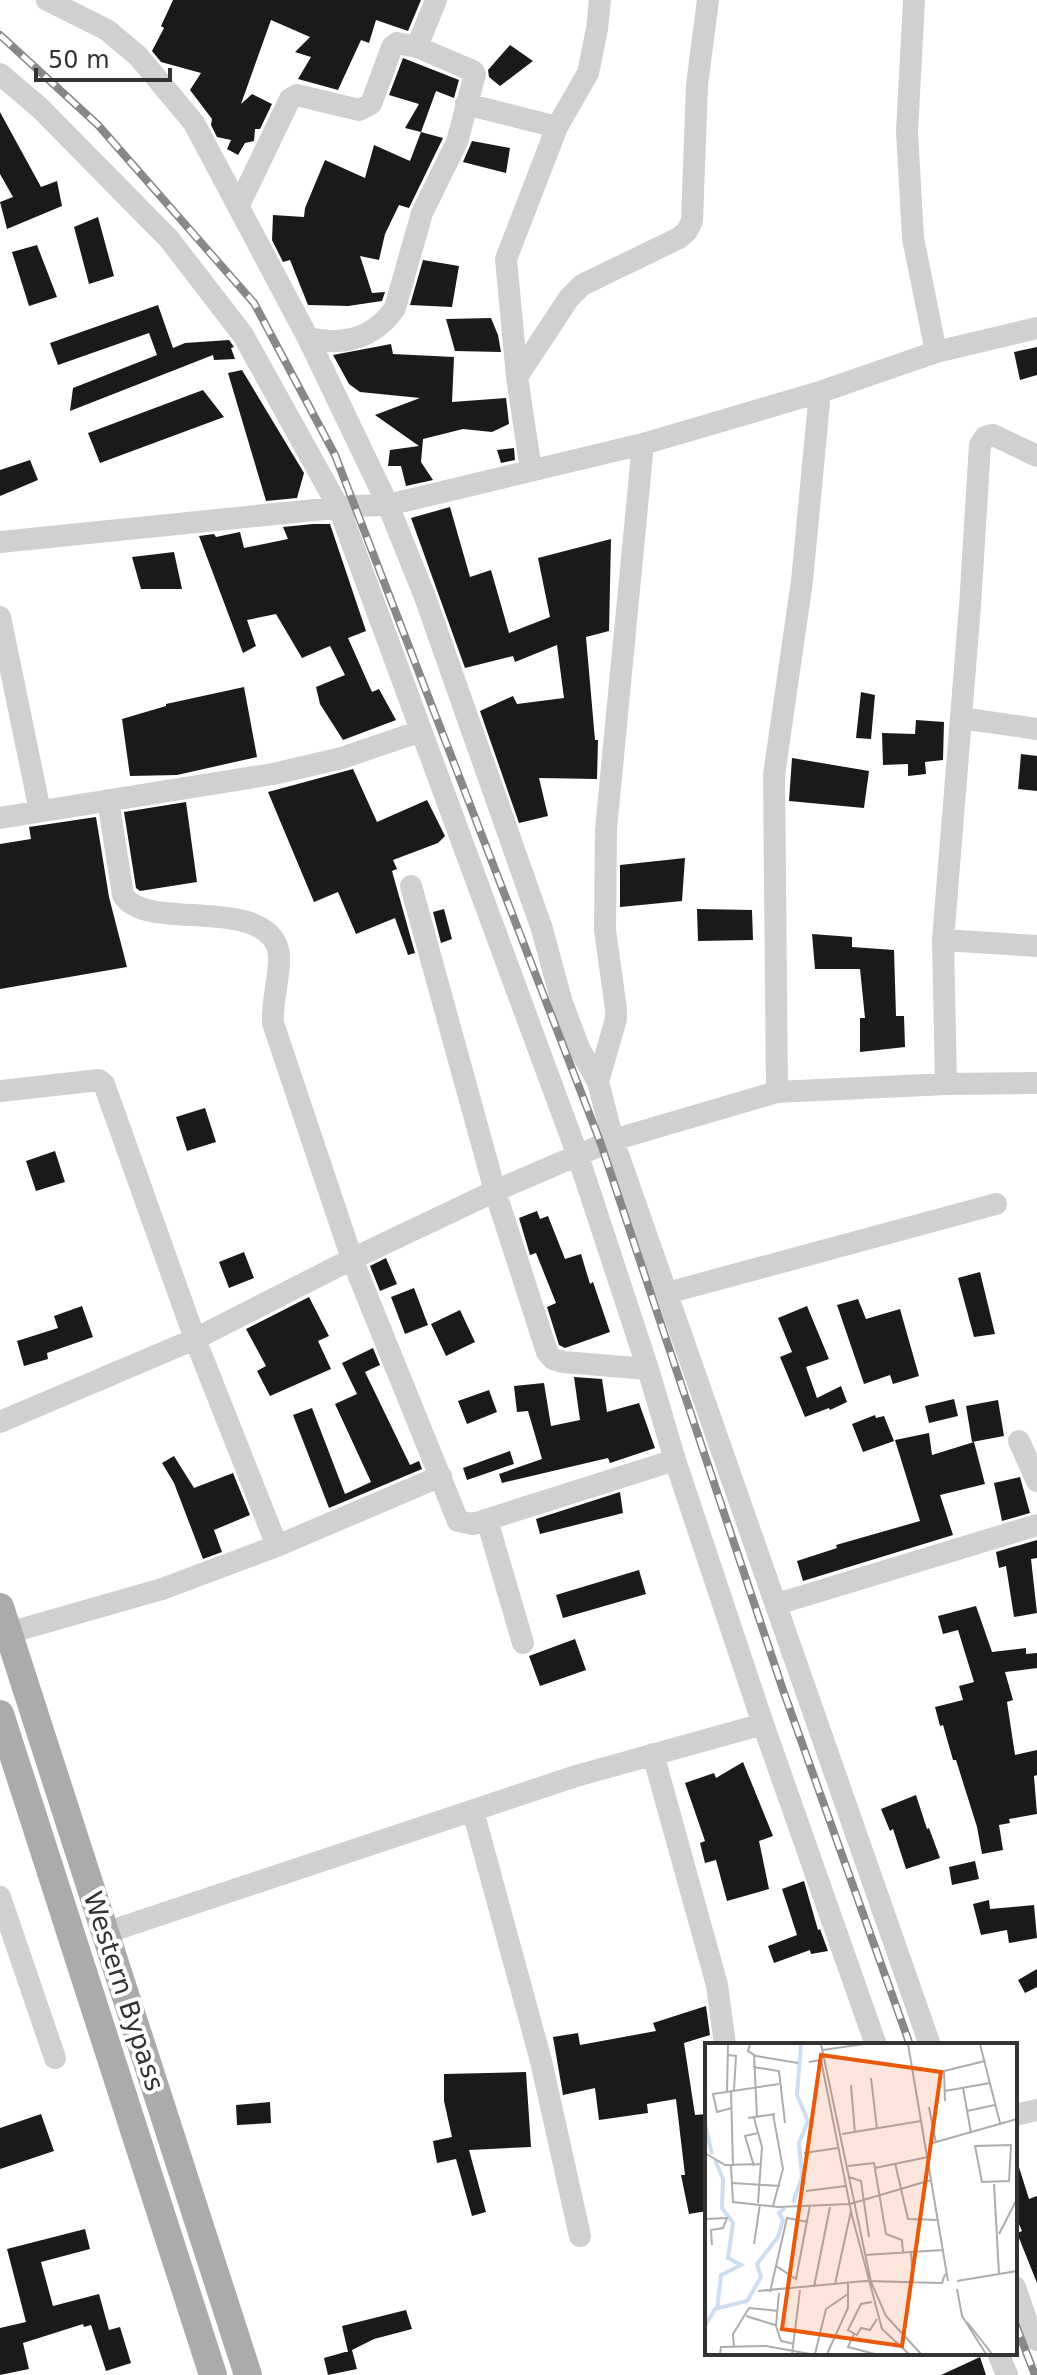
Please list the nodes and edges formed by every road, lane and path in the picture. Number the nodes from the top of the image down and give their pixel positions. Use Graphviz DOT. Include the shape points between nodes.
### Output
graph roads {
  1 [pos="47,0"];
  2 [pos="436,0"];
  3 [pos="600,0"];
  4 [pos="708,0"];
  5 [pos="914,0"];
  6 [pos="417,47"];
  7 [pos="0,74"];
  8 [pos="466,104"];
  9 [pos="557,127"];
  10 [pos="239,205"];
  11 [pos="1037,328"];
  12 [pos="308,338"];
  13 [pos="936,352"];
  14 [pos="517,377"];
  15 [pos="820,392"];
  16 [pos="643,444"];
  17 [pos="1037,456"];
  18 [pos="531,470"];
  19 [pos="388,505"];
  20 [pos="339,508"];
  21 [pos="0,542"];
  22 [pos="0,617"];
  23 [pos="961,718"];
  24 [pos="1037,729"];
  25 [pos="421,731"];
  26 [pos="108,800"];
  27 [pos="40,811"];
  28 [pos="0,818"];
  29 [pos="411,886"];
  30 [pos="943,940"];
  31 [pos="1037,946"];
  32 [pos="598,1082"];
  33 [pos="1037,1083"];
  34 [pos="946,1084"];
  35 [pos="0,1091"];
  36 [pos="777,1092"];
  37 [pos="613,1140"];
  38 [pos="578,1156"];
  39 [pos="495,1191"];
  40 [pos="996,1204"];
  41 [pos="352,1259"];
  42 [pos="667,1293"];
  43 [pos="195,1339"];
  44 [pos="648,1369"];
  45 [pos="0,1422"];
  46 [pos="1019,1441"];
  47 [pos="675,1460"];
  48 [pos="441,1476"];
  49 [pos="1037,1481"];
  50 [pos="487,1520"];
  51 [pos="1037,1525"];
  52 [pos="277,1546"];
  53 [pos="777,1604"];
  54 [pos="4,1620"];
  55 [pos="523,1643"];
  56 [pos="0,1714"];
  57 [pos="763,1724"];
  58 [pos="5,1745"];
  59 [pos="653,1754"];
  60 [pos="473,1811"];
  61 [pos="1,1904"];
  62 [pos="105,1933"];
  63 [pos="8,1945"];
  64 [pos="725,2043"];
  65 [pos="875,2043"];
  66 [pos="929,2043"];
  67 [pos="55,2058"];
  68 [pos="1037,2110"];
  69 [pos="1017,2115"];
  70 [pos="580,2236"];
  71 [pos="1017,2293"];
  72 [pos="1037,2340"];
  73 [pos="999,2355"];
  74 [pos="244,2364"];
  75 [pos="211,2370"];
  76 [pos="1007,2375"];
  1 -- 10 [label="street" via="107,30 138,56 194,123"];
  2 -- 6 [label="street"];
  3 -- 9 [label="street" via="588,73"];
  4 -- 14 [label="street" via="697,85 692,221 679,238 582,285"];
  5 -- 13 [label="street" via="907,132 913,238"];
  6 -- 8 [label="street" via="473,71"];
  6 -- 10 [label="street" via="392,47 366,108 297,95 290,99"];
  7 -- 20 [label="street" via="169,239 243,335"];
  8 -- 9 [label="street"];
  8 -- 12 [label="street" via="457,142 422,213 395,308 386,321 351,341"];
  9 -- 14 [label="street" via="506,259"];
  10 -- 12 [label="street"];
  11 -- 13 [label="street"];
  12 -- 19 [label="street"];
  13 -- 15 [label="street"];
  14 -- 18 [label="street"];
  15 -- 16 [label="street"];
  15 -- 36 [label="street" via="802,581 774,775"];
  16 -- 18 [label="street"];
  16 -- 32 [label="street" via="606,829 605,930 616,1019"];
  17 -- 23 [label="street" via="993,435 980,445"];
  18 -- 19 [label="street"];
  19 -- 20 [label="street"];
  19 -- 32 [label="street" via="542,929 562,1003"];
  20 -- 21 [label="street"];
  20 -- 25 [label="street"];
  22 -- 27 [label="street"];
  23 -- 24 [label="street"];
  23 -- 30 [label="street"];
  25 -- 26 [label="street" via="273,774"];
  25 -- 38 [label="street"];
  26 -- 27 [label="street"];
  26 -- 41 [label="street" via="126,901 144,909 250,922 271,933 279,952 273,1023"];
  27 -- 28 [label="street"];
  29 -- 39 [label="street"];
  30 -- 31 [label="street"];
  30 -- 34 [label="street"];
  32 -- 37 [label="street"];
  33 -- 34 [label="street"];
  34 -- 36 [label="street"];
  35 -- 43 [label="street" via="99,1080 104,1084"];
  36 -- 37 [label="street"];
  37 -- 38 [label="street"];
  37 -- 42 [label="street"];
  38 -- 39 [label="street"];
  38 -- 44 [label="street"];
  39 -- 41 [label="street"];
  39 -- 44 [label="street" via="553,1359"];
  40 -- 42 [label="street"];
  41 -- 43 [label="street"];
  41 -- 48 [label="street"];
  42 -- 53 [label="street"];
  43 -- 45 [label="street"];
  43 -- 52 [label="street"];
  44 -- 47 [label="street"];
  46 -- 49 [label="street"];
  47 -- 50 [label="street"];
  47 -- 57 [label="street"];
  48 -- 50 [label="street" via="458,1521"];
  48 -- 52 [label="street"];
  50 -- 55 [label="street"];
  51 -- 53 [label="street"];
  52 -- 54 [label="street" via="162,1589"];
  53 -- 66 [label="street"];
  54 -- 62 [label="main road, Western Bypass"];
  56 -- 58 [label="main road, Western Bypass"];
  57 -- 59 [label="street"];
  57 -- 65 [label="street"];
  58 -- 75 [label="main road, Western Bypass"];
  59 -- 60 [label="street"];
  59 -- 64 [label="street" via="717,1985"];
  60 -- 62 [label="street"];
  60 -- 70 [label="street" via="541,2061"];
  61 -- 63 [label="street"];
  62 -- 74 [label="main road, Western Bypass"];
  63 -- 67 [label="street"];
  68 -- 69 [label="street"];
  71 -- 72 [label="street"];
  73 -- 76 [label="street"];
  74 -- 75 [label="main road"];
}
